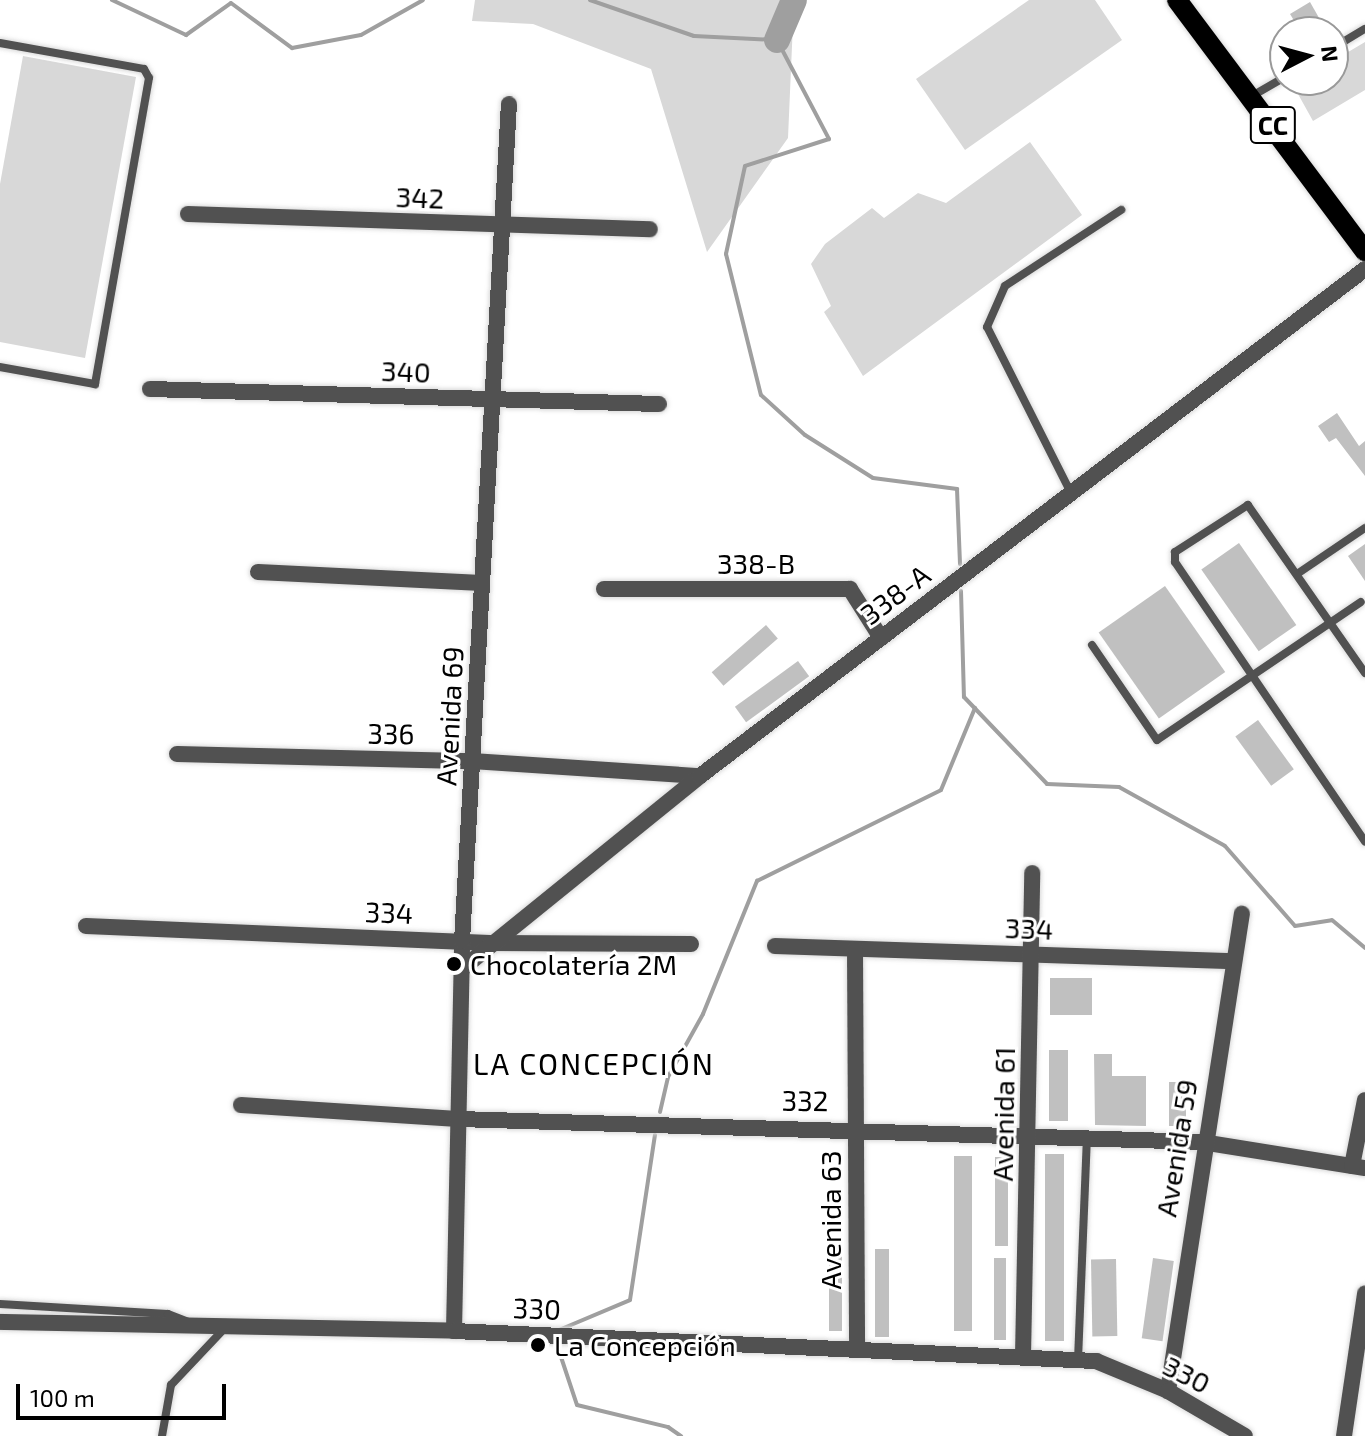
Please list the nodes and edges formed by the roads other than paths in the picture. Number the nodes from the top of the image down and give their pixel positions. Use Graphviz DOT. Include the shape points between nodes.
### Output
graph roads {
  1 [pos="1177,0"];
  2 [pos="0,43"];
  3 [pos="1269,86"];
  4 [pos="1252,96"];
  5 [pos="509,104"];
  6 [pos="1121,210"];
  7 [pos="188,214"];
  8 [pos="503,226"];
  9 [pos="650,229"];
  10 [pos="1365,251"];
  11 [pos="1365,269"];
  12 [pos="0,367"];
  13 [pos="150,389"];
  14 [pos="493,400"];
  15 [pos="659,404"];
  16 [pos="1071,493"];
  17 [pos="1365,528"];
  18 [pos="258,572"];
  19 [pos="1297,574"];
  20 [pos="482,583"];
  21 [pos="604,589"];
  22 [pos="1361,602"];
  23 [pos="1331,621"];
  24 [pos="881,638"];
  25 [pos="1092,645"];
  26 [pos="1365,673"];
  27 [pos="1253,674"];
  28 [pos="177,754"];
  29 [pos="472,761"];
  30 [pos="700,776"];
  31 [pos="1365,842"];
  32 [pos="1032,873"];
  33 [pos="1242,914"];
  34 [pos="86,926"];
  35 [pos="462,941"];
  36 [pos="490,943"];
  37 [pos="691,944"];
  38 [pos="775,946"];
  39 [pos="855,949"];
  40 [pos="1033,953"];
  41 [pos="1234,961"];
  42 [pos="463,968"];
  43 [pos="1365,1100"];
  44 [pos="241,1105"];
  45 [pos="458,1119"];
  46 [pos="855,1127"];
  47 [pos="1029,1135"];
  48 [pos="1087,1137"];
  49 [pos="1202,1142"];
  50 [pos="1358,1167"];
  51 [pos="1365,1294"];
  52 [pos="0,1304"];
  53 [pos="0,1322"];
  54 [pos="197,1327"];
  55 [pos="225,1328"];
  56 [pos="454,1331"];
  57 [pos="857,1346"];
  58 [pos="1023,1356"];
  59 [pos="1078,1360"];
  60 [pos="1168,1391"];
  61 [pos="162,1436"];
  62 [pos="1245,1436"];
  63 [pos="1344,1436"];
  1 -- 4 [label="main road, CC"];
  2 -- 12 [label="lane" via="144,69 149,78 95,384"];
  3 -- 4 [label="lane"];
  4 -- 10 [label="main road, CC"];
  5 -- 8 [label="street, Avenida 69"];
  6 -- 16 [label="lane" via="1005,286 987,327"];
  7 -- 8 [label="street, 342"];
  8 -- 9 [label="street, 342"];
  8 -- 14 [label="street, Avenida 69"];
  11 -- 16 [label="street, 338-A"];
  13 -- 14 [label="street, 340"];
  14 -- 15 [label="street, 340"];
  14 -- 20 [label="street, Avenida 69"];
  16 -- 24 [label="street, 338-A"];
  17 -- 19 [label="lane"];
  18 -- 20 [label="street"];
  19 -- 23 [label="lane"];
  19 -- 27 [label="lane" via="1248,505 1175,552 1175,562"];
  20 -- 29 [label="street, Avenida 69"];
  21 -- 24 [label="street, 338-B" via="850,589"];
  22 -- 23 [label="lane"];
  23 -- 26 [label="lane"];
  23 -- 27 [label="lane"];
  24 -- 30 [label="street, 338-A"];
  25 -- 27 [label="lane" via="1157,740"];
  27 -- 31 [label="lane"];
  28 -- 29 [label="street, 336"];
  29 -- 30 [label="street, 336"];
  29 -- 35 [label="street, Avenida 69"];
  30 -- 36 [label="street, 338-A"];
  32 -- 40 [label="street, Avenida 61"];
  33 -- 41 [label="street, Avenida 59"];
  34 -- 35 [label="street, 334"];
  35 -- 36 [label="street, 334"];
  35 -- 42 [label="street, Avenida 69"];
  36 -- 37 [label="street, 334"];
  36 -- 42 [label="street, 338-A"];
  38 -- 39 [label="street, 334"];
  39 -- 40 [label="street, 334"];
  39 -- 46 [label="street, Avenida 63"];
  40 -- 41 [label="street, 334"];
  40 -- 47 [label="street, Avenida 61"];
  41 -- 49 [label="street, Avenida 59"];
  42 -- 45 [label="street, Avenida 69"];
  43 -- 50 [label="street"];
  44 -- 45 [label="street, 332"];
  45 -- 46 [label="street, 332"];
  45 -- 56 [label="street, Avenida 69"];
  46 -- 47 [label="street, 332"];
  46 -- 57 [label="street, Avenida 63"];
  47 -- 48 [label="street, 332"];
  47 -- 58 [label="street, Avenida 61"];
  48 -- 49 [label="street, 332"];
  48 -- 59 [label="lane"];
  49 -- 50 [label="street, 332"];
  49 -- 60 [label="street, Avenida 59"];
  51 -- 63 [label="street"];
  52 -- 54 [label="lane" via="168,1314"];
  53 -- 54 [label="street, 330"];
  54 -- 55 [label="street, 330"];
  55 -- 56 [label="street, 330"];
  55 -- 61 [label="lane" via="171,1385"];
  56 -- 57 [label="street, 330"];
  57 -- 58 [label="street, 330"];
  58 -- 59 [label="street, 330"];
  59 -- 60 [label="street, 330" via="1096,1361"];
  60 -- 62 [label="street, 330"];
}
